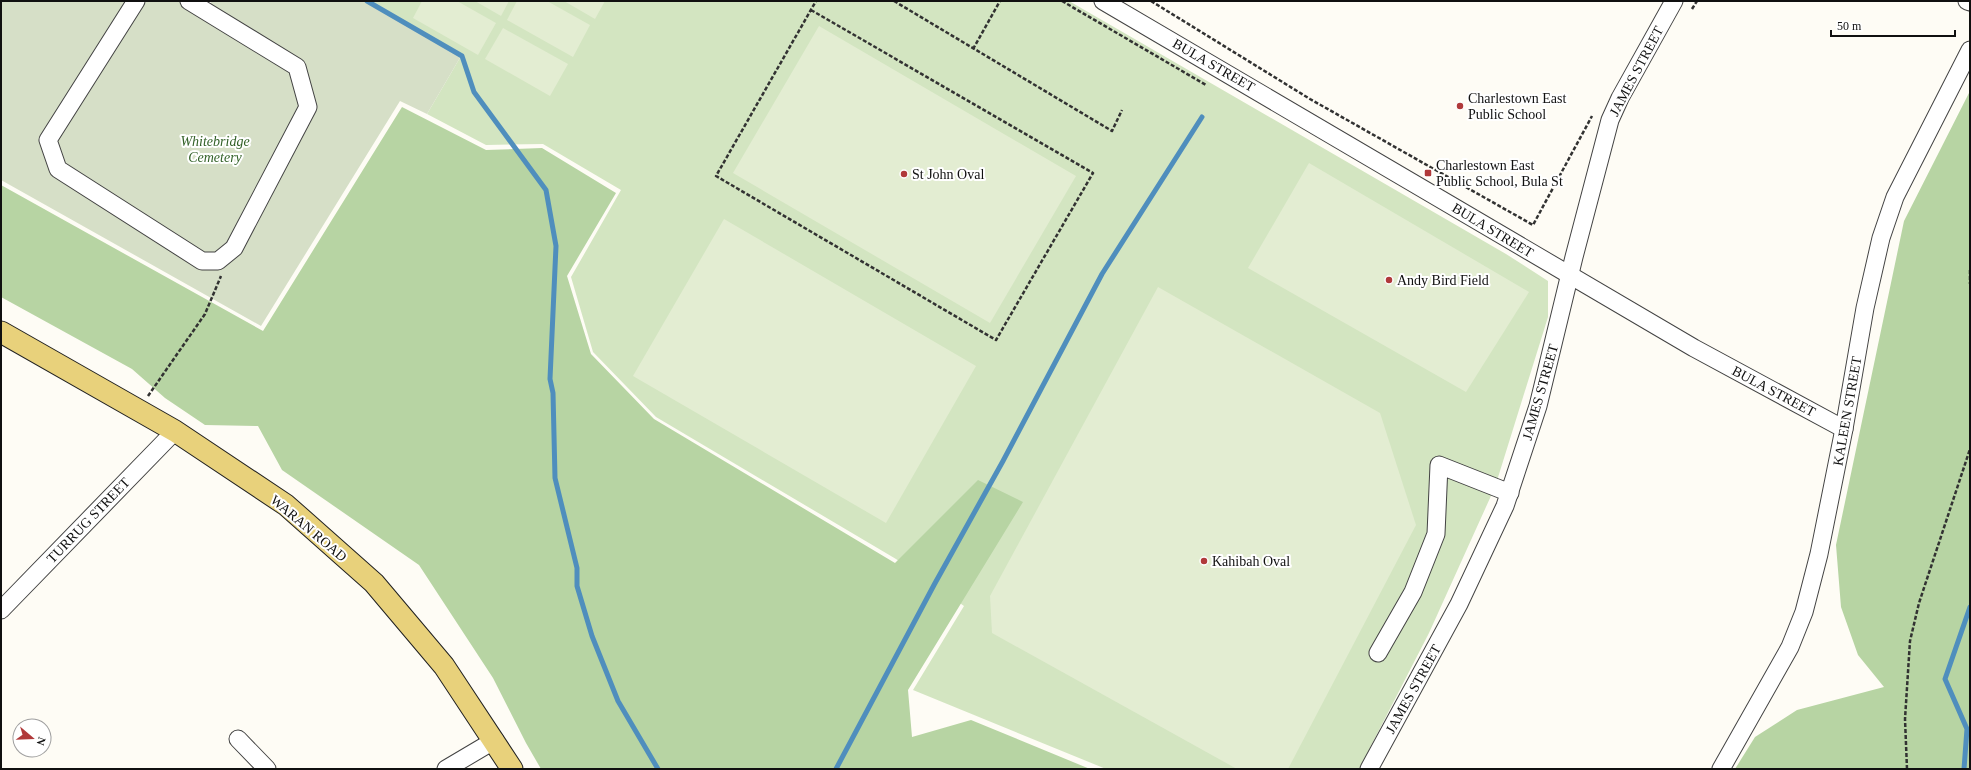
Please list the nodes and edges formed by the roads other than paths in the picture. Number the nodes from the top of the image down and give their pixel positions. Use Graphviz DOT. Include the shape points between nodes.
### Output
graph roads {
  1 [pos="136,1"];
  2 [pos="189,1"];
  3 [pos="1103,1"];
  4 [pos="1674,1"];
  5 [pos="1967,1"];
  6 [pos="1970,2"];
  7 [pos="1970,50"];
  8 [pos="1570,276"];
  9 [pos="1,332"];
  10 [pos="1844,429"];
  11 [pos="175,431"];
  12 [pos="1510,493"];
  13 [pos="1,610"];
  14 [pos="1378,653"];
  15 [pos="238,739"];
  16 [pos="494,740"];
  17 [pos="267,769"];
  18 [pos="446,769"];
  19 [pos="512,769"];
  20 [pos="1369,769"];
  21 [pos="1721,769"];
  1 -- 2 [label="street" via="48,140 58,169 202,261 218,262 234,248 308,107 297,67"];
  3 -- 8 [label="street, BULA STREET"];
  4 -- 8 [label="street, JAMES STREET" via="1610,120"];
  5 -- 6 [label="street"];
  7 -- 10 [label="street, KALEEN STREET" via="1895,196 1887,217 1865,308"];
  8 -- 10 [label="street, BULA STREET" via="1694,348"];
  8 -- 12 [label="street, JAMES STREET" via="1538,406"];
  9 -- 11 [label="main road, WARAN ROAD"];
  10 -- 21 [label="street, KALEEN STREET" via="1819,554 1797,633"];
  11 -- 13 [label="street, TURRUG STREET"];
  11 -- 16 [label="main road, WARAN ROAD" via="286,505 374,583 444,666"];
  12 -- 14 [label="street" via="1439,465 1436,534 1413,592"];
  12 -- 20 [label="street, JAMES STREET" via="1459,604"];
  15 -- 17 [label="street"];
  16 -- 18 [label="street"];
  16 -- 19 [label="main road, WARAN ROAD"];
}
